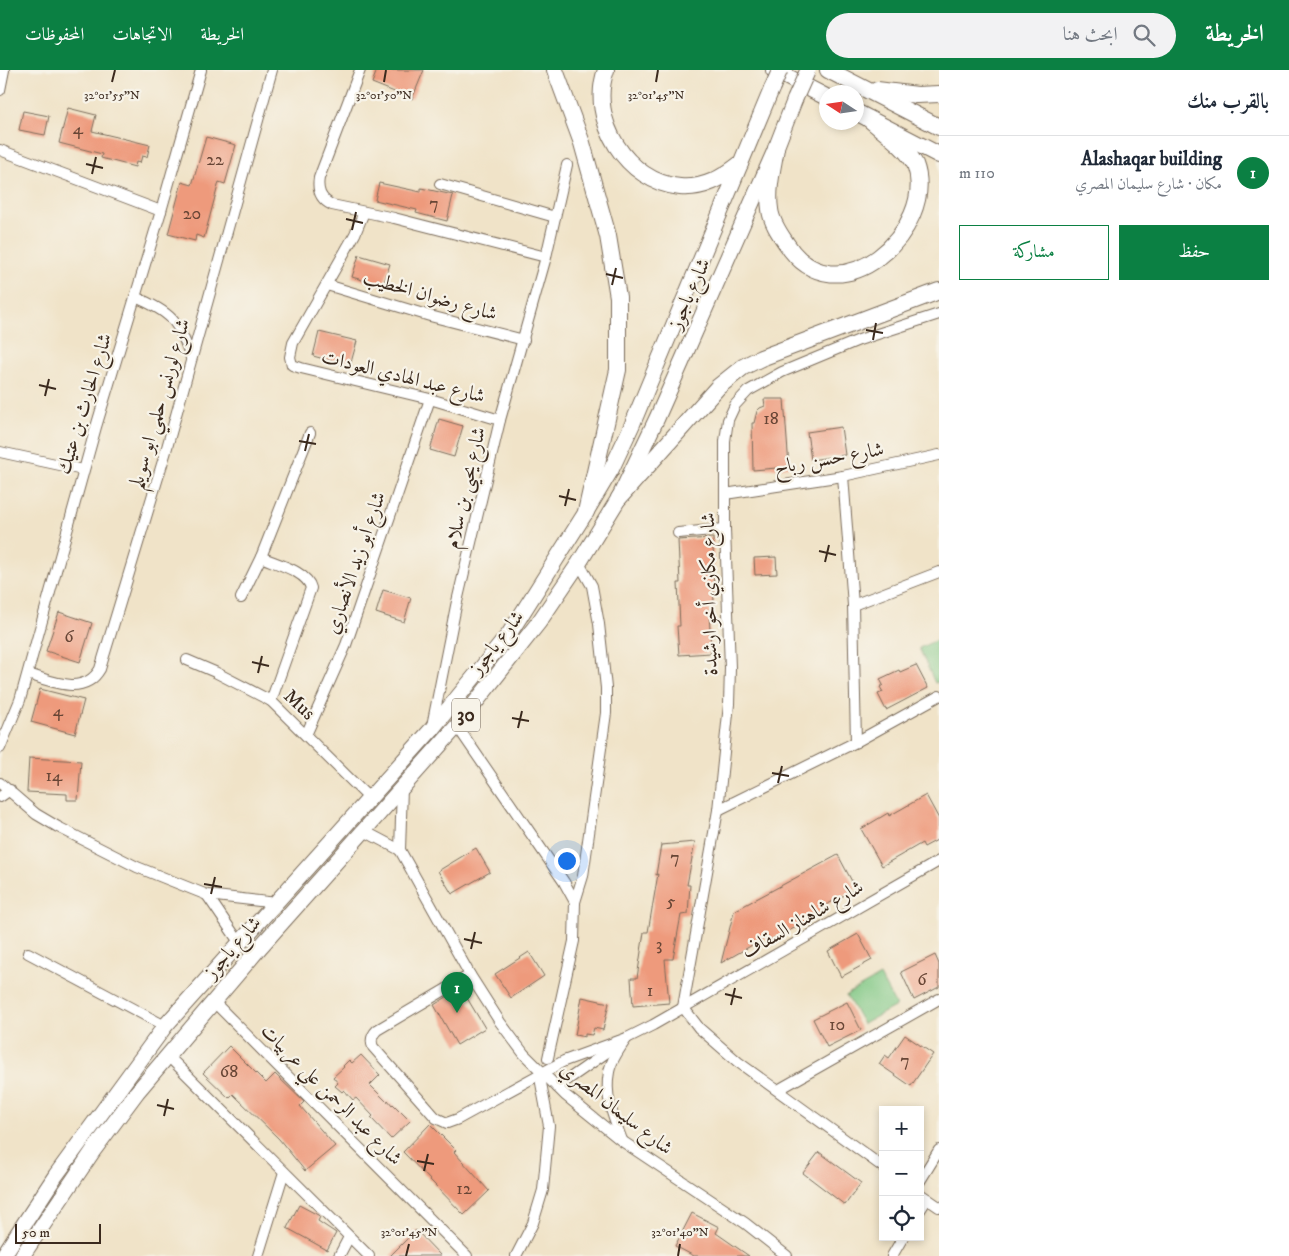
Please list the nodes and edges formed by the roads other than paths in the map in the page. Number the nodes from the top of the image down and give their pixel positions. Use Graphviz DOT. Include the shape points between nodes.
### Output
graph roads {
  1 [pos="4,70"];
  2 [pos="201,70"];
  3 [pos="272,70"];
  4 [pos="360,70"];
  5 [pos="555,70"];
  6 [pos="606,70"];
  7 [pos="774,70"];
  8 [pos="780,70"];
  9 [pos="808,70"];
  10 [pos="828,70"];
  11 [pos="858,85"];
  12 [pos="864,87"];
  13 [pos="864,88"];
  14 [pos="0,90"];
  15 [pos="819,93"];
  16 [pos="939,94"];
  17 [pos="864,117"];
  18 [pos="864,117"];
  19 [pos="939,127"];
  20 [pos="776,148"];
  21 [pos="0,150"];
  22 [pos="939,155"];
  23 [pos="740,164"];
  24 [pos="567,165"];
  25 [pos="440,184"];
  26 [pos="161,211"];
  27 [pos="364,212"];
  28 [pos="555,217"];
  29 [pos="546,257"];
  30 [pos="328,285"];
  31 [pos="939,291"];
  32 [pos="135,297"];
  33 [pos="939,314"];
  34 [pos="524,340"];
  35 [pos="192,359"];
  36 [pos="430,398"];
  37 [pos="500,420"];
  38 [pos="310,433"];
  39 [pos="0,452"];
  40 [pos="939,455"];
  41 [pos="83,470"];
  42 [pos="843,476"];
  43 [pos="725,494"];
  44 [pos="620,498"];
  45 [pos="586,512"];
  46 [pos="725,529"];
  47 [pos="678,533"];
  48 [pos="260,557"];
  49 [pos="579,563"];
  50 [pos="939,572"];
  51 [pos="242,598"];
  52 [pos="853,605"];
  53 [pos="187,660"];
  54 [pos="28,674"];
  55 [pos="939,697"];
  56 [pos="271,701"];
  57 [pos="457,726"];
  58 [pos="432,730"];
  59 [pos="306,735"];
  60 [pos="856,742"];
  61 [pos="0,748"];
  62 [pos="0,783"];
  63 [pos="402,787"];
  64 [pos="10,790"];
  65 [pos="0,797"];
  66 [pos="370,799"];
  67 [pos="718,810"];
  68 [pos="364,831"];
  69 [pos="400,850"];
  70 [pos="939,861"];
  71 [pos="208,895"];
  72 [pos="277,902"];
  73 [pos="574,902"];
  74 [pos="239,942"];
  75 [pos="28,954"];
  76 [pos="470,976"];
  77 [pos="213,1000"];
  78 [pos="939,1000"];
  79 [pos="683,1007"];
  80 [pos="165,1026"];
  81 [pos="627,1038"];
  82 [pos="167,1054"];
  83 [pos="524,1054"];
  84 [pos="548,1058"];
  85 [pos="564,1061"];
  86 [pos="543,1073"];
  87 [pos="557,1087"];
  88 [pos="778,1090"];
  89 [pos="622,1141"];
  90 [pos="939,1150"];
  91 [pos="879,1164"];
  92 [pos="284,1172"];
  93 [pos="924,1175"];
  94 [pos="924,1197"];
  95 [pos="939,1207"];
  96 [pos="349,1237"];
  97 [pos="901,1241"];
  98 [pos="774,1252"];
  99 [pos="3,1256"];
  100 [pos="22,1256"];
  101 [pos="258,1256"];
  102 [pos="340,1256"];
  103 [pos="369,1256"];
  104 [pos="467,1256"];
  105 [pos="516,1256"];
  106 [pos="787,1256"];
  107 [pos="892,1256"];
  1 -- 14 [label="street"];
  2 -- 26 [label="street, شارع الحارث بن عتيك"];
  3 -- 35 [label="street, شارع لورنس حلمي ابو سويلم"];
  4 -- 27 [label="street" via="318,186 326,202"];
  5 -- 45 [label="highway" via="582,143 608,236 618,297 618,370"];
  6 -- 23 [label="highway" via="602,83 603,115 617,146 639,170 666,184 681,187 719,180"];
  7 -- 15 [label="highway"];
  8 -- 23 [label="main road, شارع ياجوز / 30, bridge"];
  9 -- 20 [label="main road, شارع ياجوز / 30, bridge"];
  10 -- 11 [label="highway"];
  12 -- 16 [label="highway" via="917,95"];
  13 -- 19 [label="highway"];
  17 -- 20 [label="highway" via="892,138 910,158 917,170 920,190 916,212 898,243 882,258 860,270 833,273 810,267 787,245 770,208"];
  18 -- 22 [label="highway"];
  20 -- 44 [label="main road, شارع ياجوز / 30"];
  21 -- 26 [label="street"];
  23 -- 45 [label="main road, شارع ياجوز / 30" via="632,425"];
  24 -- 28 [label="street, شارع يحيى بن سلام"];
  25 -- 28 [label="street"];
  26 -- 32 [label="street, شارع الحارث بن عتيك"];
  27 -- 29 [label="street"];
  27 -- 30 [label="street"];
  28 -- 29 [label="street, شارع يحيى بن سلام"];
  29 -- 34 [label="street, شارع يحيى بن سلام"];
  30 -- 34 [label="street, شارع رضوان الخطيب"];
  30 -- 36 [label="street, شارع عبد الهادي العودات" via="303,326 292,348 290,361 296,367"];
  31 -- 44 [label="highway" via="743,367 718,387"];
  32 -- 35 [label="street" via="157,306 179,326"];
  32 -- 41 [label="street, شارع الحارث بن عتيك"];
  33 -- 43 [label="street, شارع مكازي أخو ارشيدة" via="806,361 748,391 735,405 728,420"];
  34 -- 37 [label="street, شارع يحيى بن سلام"];
  35 -- 54 [label="street, شارع لورنس حلمي ابو سويلم" via="100,669 96,676 76,685"];
  36 -- 37 [label="street, شارع عبد الهادي العودات"];
  36 -- 59 [label="street, شارع أبو زيد الأنصاري" via="346,645"];
  37 -- 58 [label="street, شارع يحيى بن سلام" via="456,606"];
  38 -- 48 [label="street"];
  39 -- 41 [label="street"];
  40 -- 42 [label="street, شارع حسن رباح"];
  41 -- 54 [label="street, شارع الحارث بن عتيك"];
  42 -- 43 [label="street, شارع حسن رباح"];
  42 -- 52 [label="street"];
  43 -- 46 [label="street, شارع مكازي أخو ارشيدة"];
  44 -- 49 [label="main road, شارع ياجوز / 30"];
  45 -- 58 [label="main road, شارع ياجوز / 30" via="509,634"];
  46 -- 47 [label="street"];
  46 -- 67 [label="street, شارع مكازي أخو ارشيدة" via="730,668"];
  48 -- 51 [label="street"];
  48 -- 56 [label="street" via="307,578 312,588"];
  49 -- 57 [label="main road, شارع ياجوز / 30" via="539,622"];
  49 -- 73 [label="street" via="592,586 599,624 606,713 583,876"];
  50 -- 52 [label="street"];
  52 -- 60 [label="street"];
  53 -- 56 [label="street, Mus"];
  54 -- 61 [label="street, شارع الحارث بن عتيك"];
  55 -- 60 [label="street"];
  56 -- 59 [label="street, Mus"];
  57 -- 63 [label="main road, شارع ياجوز / 30"];
  57 -- 73 [label="street" via="564,882"];
  58 -- 66 [label="main road, شارع ياجوز / 30"];
  59 -- 66 [label="street, Mus"];
  60 -- 67 [label="street"];
  62 -- 64 [label="street"];
  63 -- 68 [label="main road, شارع ياجوز / 30"];
  63 -- 69 [label="street"];
  64 -- 65 [label="street"];
  64 -- 71 [label="street" via="36,814 87,844"];
  66 -- 72 [label="main road, شارع ياجوز / 30"];
  67 -- 79 [label="street, شارع مكازي أخو ارشيدة"];
  68 -- 69 [label="street"];
  68 -- 77 [label="main road, شارع ياجوز / 30"];
  69 -- 76 [label="street, شارع سليمان المصري"];
  70 -- 79 [label="street, شارع شاهناز السقاف"];
  71 -- 72 [label="street"];
  71 -- 74 [label="street"];
  72 -- 74 [label="main road, شارع ياجوز / 30"];
  73 -- 84 [label="street" via="574,941"];
  74 -- 80 [label="main road, شارع ياجوز / 30"];
  75 -- 80 [label="street"];
  76 -- 83 [label="street, شارع سليمان المصري"];
  76 -- 86 [label="street" via="377,1030 373,1033 373,1047 436,1118 447,1123"];
  77 -- 82 [label="main road, شارع ياجوز / 30"];
  77 -- 104 [label="street, شارع عبد الرحمن علي عربيات"];
  78 -- 88 [label="street"];
  79 -- 81 [label="street, شارع شاهناز السقاف"];
  79 -- 88 [label="street" via="706,1034 738,1062"];
  80 -- 99 [label="main road, شارع ياجوز / 30" via="56,1175"];
  81 -- 85 [label="street"];
  81 -- 87 [label="street"];
  81 -- 89 [label="street" via="609,1071 608,1092"];
  82 -- 92 [label="street"];
  82 -- 100 [label="main road, شارع ياجوز / 30" via="117,1118"];
  83 -- 84 [label="street"];
  83 -- 86 [label="street, شارع سليمان المصري"];
  84 -- 85 [label="street"];
  85 -- 86 [label="street"];
  86 -- 87 [label="street, شارع سليمان المصري"];
  86 -- 105 [label="street" via="541,1083 549,1126 543,1190 533,1223"];
  87 -- 89 [label="street, شارع سليمان المصري"];
  88 -- 91 [label="street"];
  89 -- 98 [label="street, شارع سليمان المصري" via="745,1224"];
  90 -- 93 [label="street"];
  92 -- 96 [label="street"];
  92 -- 101 [label="street"];
  94 -- 95 [label="street"];
  96 -- 102 [label="street"];
  96 -- 103 [label="street"];
  97 -- 107 [label="street"];
  98 -- 106 [label="street, شارع سليمان المصري"];
}
